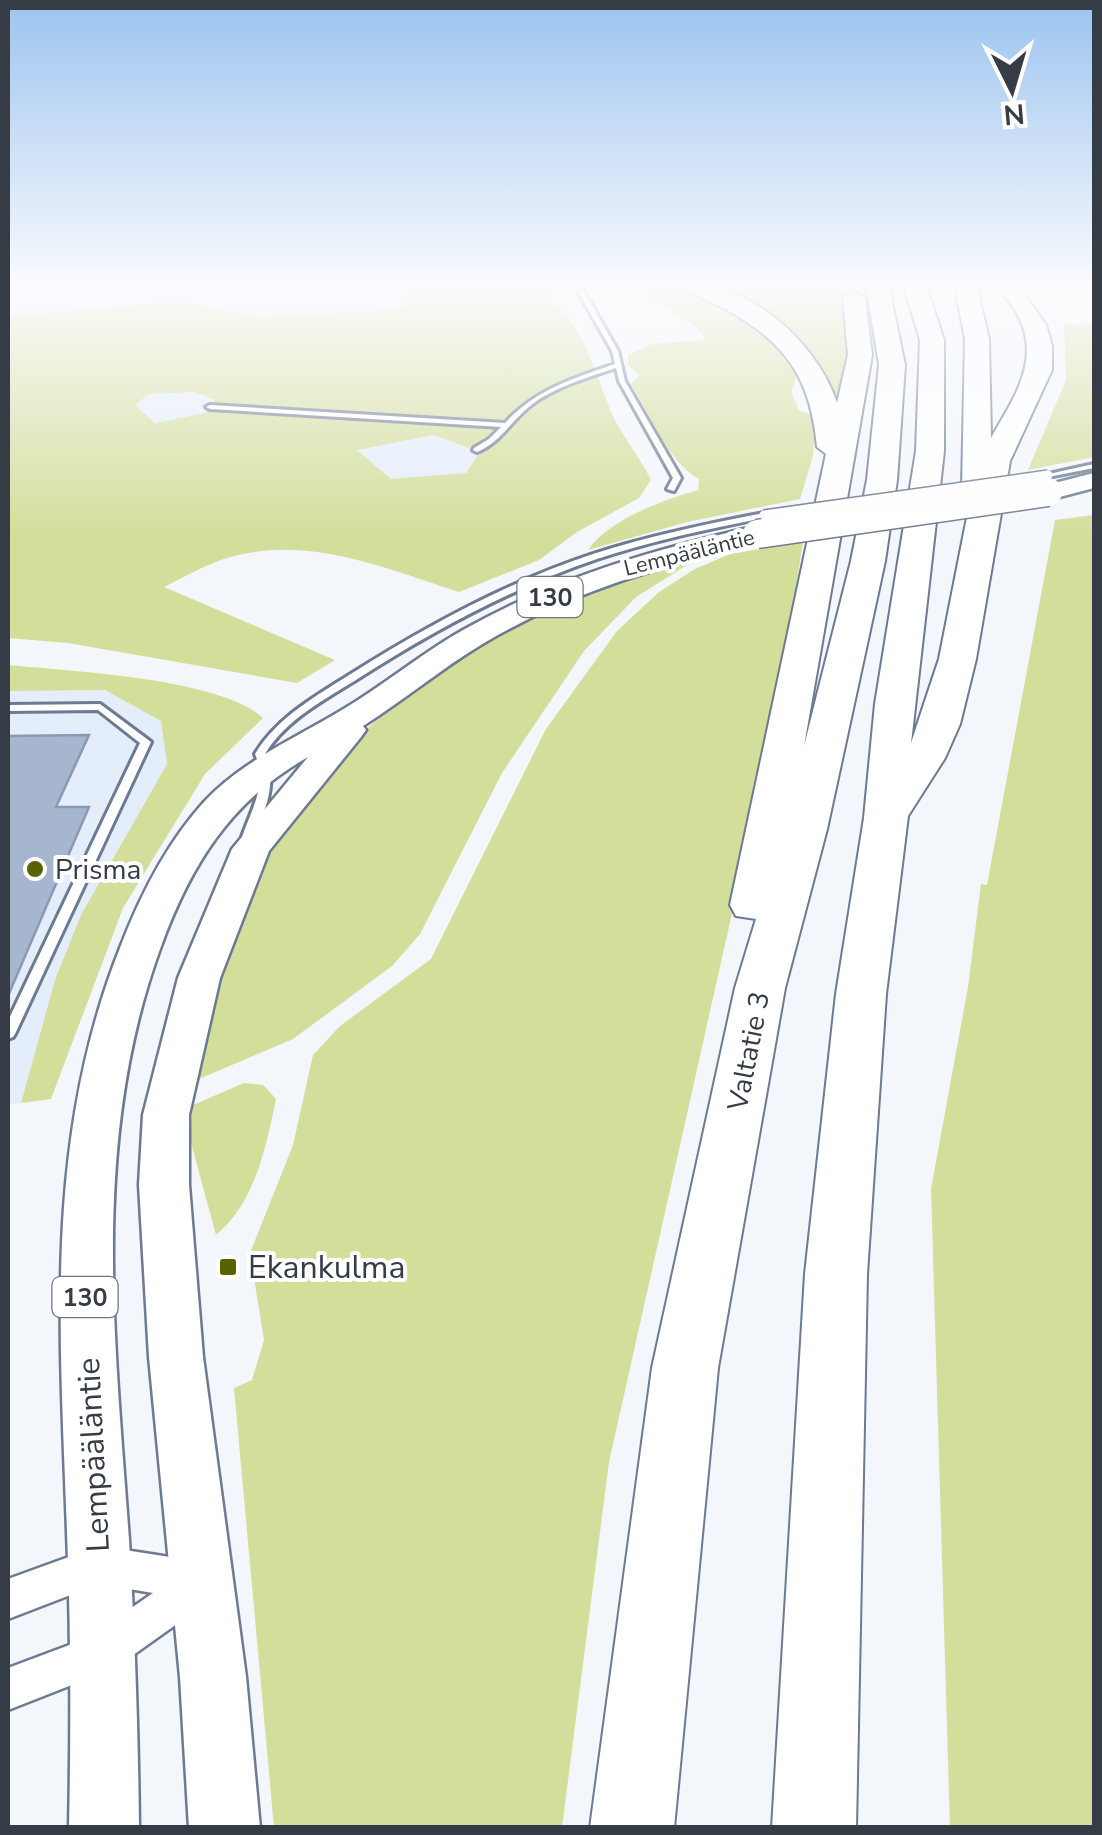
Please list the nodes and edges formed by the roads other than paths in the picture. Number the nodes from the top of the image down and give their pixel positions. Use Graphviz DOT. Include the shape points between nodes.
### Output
graph roads {
  1 [pos="604,369"];
  2 [pos="618,369"];
  3 [pos="810,369"];
  4 [pos="857,369"];
  5 [pos="892,369"];
  6 [pos="931,369"];
  7 [pos="976,369"];
  8 [pos="1038,369"];
  9 [pos="210,407"];
  10 [pos="505,426"];
  11 [pos="477,450"];
  12 [pos="1094,466"];
  13 [pos="1048,483"];
  14 [pos="1094,484"];
  15 [pos="670,489"];
  16 [pos="832,491"];
  17 [pos="761,525"];
  18 [pos="978,548"];
  19 [pos="8,708"];
  20 [pos="365,711"];
  21 [pos="267,766"];
  22 [pos="886,818"];
  23 [pos="252,849"];
  24 [pos="760,988"];
  25 [pos="8,1034"];
  26 [pos="99,1565"];
  27 [pos="202,1582"];
  28 [pos="8,1600"];
  29 [pos="102,1654"];
  30 [pos="8,1689"];
  31 [pos="104,1828"];
  32 [pos="224,1828"];
  33 [pos="632,1828"];
  34 [pos="814,1828"];
  1 -- 10 [label="lane" via="529,404"];
  2 -- 15 [label="lane" via="674,467"];
  3 -- 16 [label="highway" via="831,416"];
  4 -- 16 [label="highway"];
  5 -- 24 [label="highway, Valtatie 3" via="868,561"];
  6 -- 22 [label="highway" via="930,451 894,704"];
  7 -- 18 [label="highway"];
  8 -- 18 [label="highway" via="996,456"];
  9 -- 10 [label="lane"];
  10 -- 11 [label="lane"];
  12 -- 13 [label="lane"];
  13 -- 14 [label="main road, Lempääläntie / 130"];
  13 -- 17 [label="main road, Lempääläntie / 130, bridge"];
  16 -- 24 [label="highway" via="750,922"];
  17 -- 20 [label="main road, Lempääläntie / 130" via="568,588 477,634"];
  17 -- 21 [label="lane" via="622,548 484,599 312,704 265,743 260,754"];
  18 -- 22 [label="highway" via="940,727"];
  19 -- 25 [label="lane" via="100,707 146,742"];
  20 -- 21 [label="main road, Lempääläntie / 130"];
  20 -- 23 [label="main road, Lempääläntie / 130"];
  21 -- 23 [label="lane" via="247,836"];
  21 -- 26 [label="main road, Lempääläntie / 130" via="227,798 167,884 124,980 103,1056 84,1228"];
  22 -- 34 [label="highway" via="861,994 836,1274"];
  23 -- 27 [label="main road, Lempääläntie / 130" via="199,978 166,1115 170,1288"];
  24 -- 33 [label="highway, Valtatie 3" via="685,1368"];
  26 -- 27 [label="street"];
  26 -- 28 [label="street"];
  26 -- 29 [label="main road, Lempääläntie / 130"];
  27 -- 29 [label="street"];
  27 -- 32 [label="main road, Lempääläntie / 130"];
  29 -- 30 [label="street"];
  29 -- 31 [label="main road, Lempääläntie / 130"];
}
